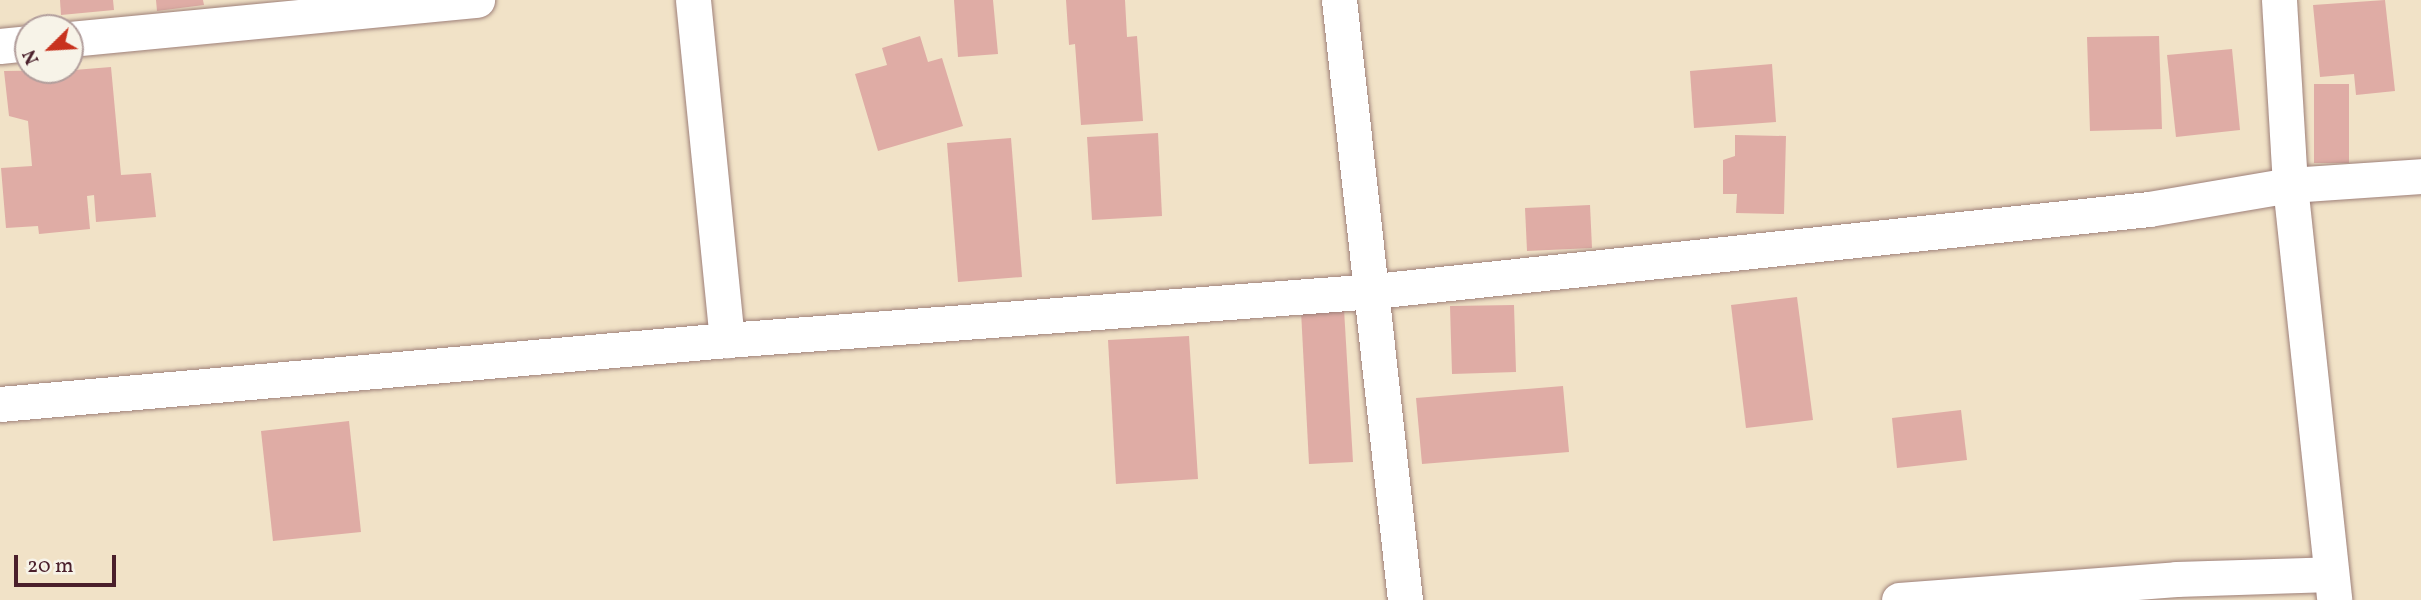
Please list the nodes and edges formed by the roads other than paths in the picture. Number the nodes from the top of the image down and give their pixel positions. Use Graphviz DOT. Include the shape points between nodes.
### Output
graph roads {
  1 [pos="477,0"];
  2 [pos="693,0"];
  3 [pos="1339,0"];
  4 [pos="2278,0"];
  5 [pos="84,38"];
  6 [pos="2421,176"];
  7 [pos="2290,185"];
  8 [pos="1374,291"];
  9 [pos="727,340"];
  10 [pos="0,404"];
  11 [pos="2333,587"];
  12 [pos="1405,600"];
  13 [pos="1899,600"];
  1 -- 5 [label="street"];
  2 -- 9 [label="street"];
  3 -- 8 [label="street"];
  4 -- 7 [label="street"];
  6 -- 7 [label="street"];
  7 -- 8 [label="street" via="2149,209"];
  7 -- 11 [label="street"];
  8 -- 9 [label="street"];
  8 -- 12 [label="street"];
  9 -- 10 [label="street"];
  11 -- 13 [label="street" via="2176,579"];
}
